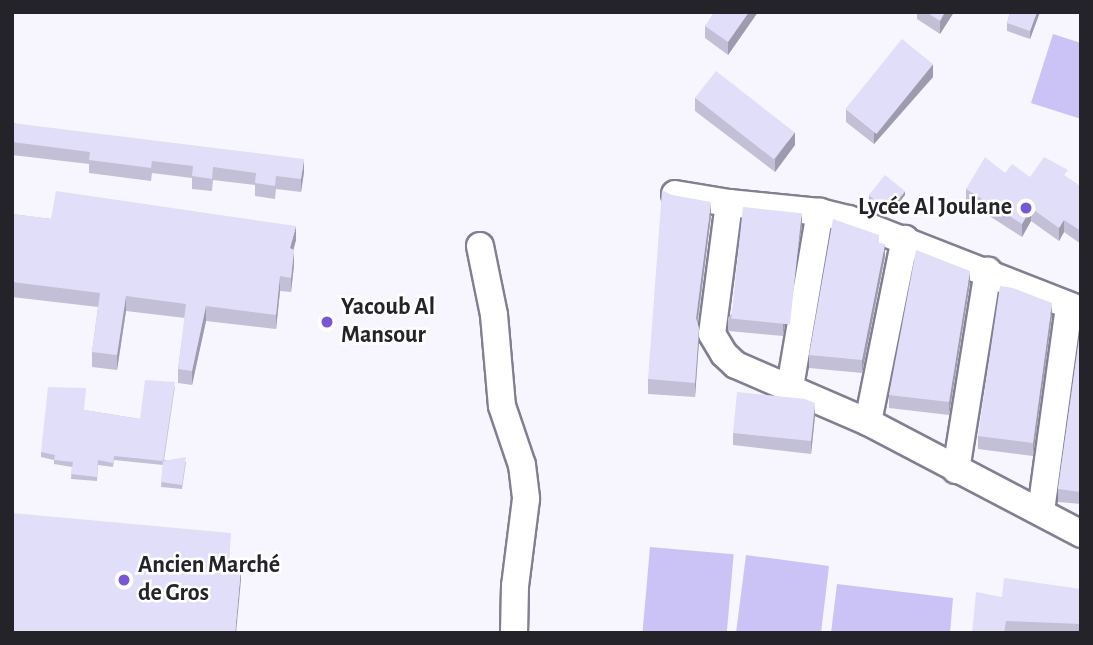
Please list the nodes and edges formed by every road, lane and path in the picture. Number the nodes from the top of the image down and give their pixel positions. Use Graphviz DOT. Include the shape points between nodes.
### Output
graph roads {
  1 [pos="675,194"];
  2 [pos="729,203"];
  3 [pos="820,212"];
  4 [pos="905,239"];
  5 [pos="480,246"];
  6 [pos="988,271"];
  7 [pos="1075,308"];
  8 [pos="790,387"];
  9 [pos="868,422"];
  10 [pos="956,470"];
  11 [pos="1041,511"];
  12 [pos="1081,534"];
  13 [pos="514,633"];
  1 -- 2 [label="street"];
  2 -- 3 [label="street"];
  2 -- 8 [label="street" via="712,334 736,365"];
  3 -- 4 [label="street"];
  3 -- 8 [label="street"];
  4 -- 6 [label="street"];
  4 -- 9 [label="street"];
  5 -- 13 [label="street" via="494,315 502,406 522,465 526,499"];
  6 -- 7 [label="street"];
  6 -- 10 [label="street"];
  7 -- 11 [label="street"];
  8 -- 9 [label="street"];
  9 -- 10 [label="street"];
  10 -- 11 [label="street"];
  11 -- 12 [label="street"];
}
